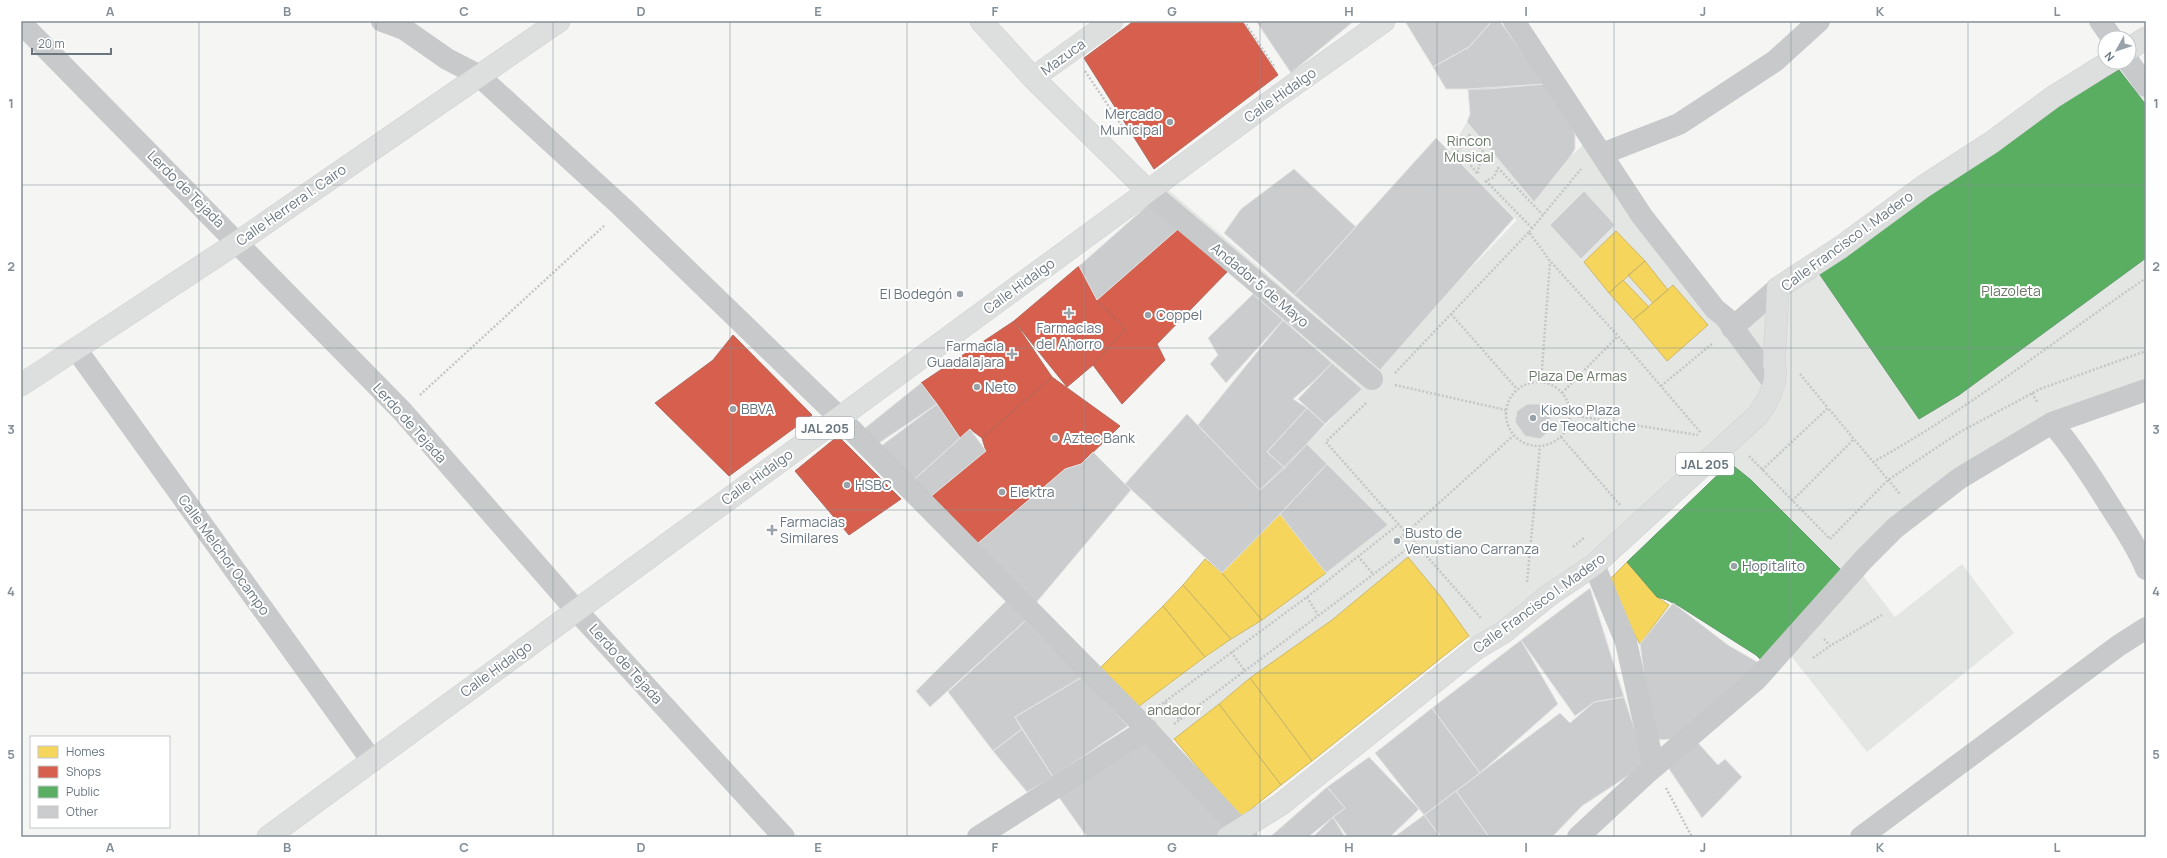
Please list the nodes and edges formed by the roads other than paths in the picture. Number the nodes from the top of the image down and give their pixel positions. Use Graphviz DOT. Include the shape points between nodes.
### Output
graph roads {
  1 [pos="382,21"];
  2 [pos="981,21"];
  3 [pos="1112,21"];
  4 [pos="1384,21"];
  5 [pos="1514,21"];
  6 [pos="1819,21"];
  7 [pos="2100,21"];
  8 [pos="21,22"];
  9 [pos="553,22"];
  10 [pos="2106,30"];
  11 [pos="2146,38"];
  12 [pos="2137,44"];
  13 [pos="2097,70"];
  14 [pos="2135,70"];
  15 [pos="478,75"];
  16 [pos="1033,78"];
  17 [pos="2146,86"];
  18 [pos="1602,154"];
  19 [pos="1148,191"];
  20 [pos="238,242"];
  21 [pos="1778,288"];
  22 [pos="1732,328"];
  23 [pos="76,349"];
  24 [pos="1773,382"];
  25 [pos="21,385"];
  26 [pos="1375,387"];
  27 [pos="2146,390"];
  28 [pos="839,417"];
  29 [pos="2052,423"];
  30 [pos="1594,565"];
  31 [pos="2146,570"];
  32 [pos="576,610"];
  33 [pos="2146,628"];
  34 [pos="1147,729"];
  35 [pos="372,761"];
  36 [pos="1654,767"];
  37 [pos="1238,835"];
  38 [pos="268,837"];
  39 [pos="784,837"];
  40 [pos="978,837"];
  41 [pos="1578,837"];
  42 [pos="1861,837"];
  1 -- 15 [label="street" via="404,28 447,58"];
  2 -- 16 [label="main road"];
  3 -- 16 [label="main road, Mazuca"];
  4 -- 19 [label="main road, Calle Hidalgo / JAL 205"];
  5 -- 18 [label="street"];
  6 -- 18 [label="street" via="1775,61 1679,124"];
  7 -- 10 [label="street"];
  8 -- 20 [label="street, Lerdo de Tejada"];
  9 -- 15 [label="main road, Calle Herrera I. Cairo"];
  11 -- 12 [label="main road"];
  13 -- 21 [label="main road, Calle Francisco I. Madero"];
  14 -- 17 [label="street"];
  15 -- 20 [label="main road, Calle Herrera I. Cairo"];
  15 -- 28 [label="street" via="623,208"];
  16 -- 19 [label="main road"];
  18 -- 22 [label="street" via="1642,216"];
  19 -- 26 [label="street, Andador 5 de Mayo"];
  19 -- 28 [label="main road, Calle Hidalgo / JAL 205"];
  20 -- 23 [label="main road, Calle Herrera I. Cairo"];
  20 -- 32 [label="street, Lerdo de Tejada" via="402,411"];
  21 -- 22 [label="street"];
  21 -- 24 [label="main road, Calle Francisco I. Madero / JAL 205" via="1774,364 1776,372"];
  22 -- 24 [label="street"];
  23 -- 25 [label="main road, Calle Herrera I. Cairo"];
  23 -- 35 [label="street, Calle Melchor Ocampo"];
  24 -- 30 [label="main road, Calle Francisco I. Madero / JAL 205" via="1767,404 1758,415"];
  27 -- 29 [label="street"];
  28 -- 32 [label="main road, Calle Hidalgo / JAL 205"];
  28 -- 34 [label="street"];
  29 -- 31 [label="street" via="2071,445 2140,553"];
  29 -- 36 [label="street" via="1960,478 1896,528 1864,559 1756,680"];
  30 -- 36 [label="street" via="1626,642"];
  30 -- 37 [label="main road, Calle Francisco I. Madero / JAL 205" via="1548,596 1504,632 1477,648 1280,805"];
  32 -- 35 [label="main road, Calle Hidalgo / JAL 205"];
  32 -- 39 [label="street, Lerdo de Tejada"];
  33 -- 42 [label="street" via="2111,651"];
  34 -- 37 [label="street"];
  34 -- 40 [label="street"];
  35 -- 38 [label="main road, Calle Hidalgo / JAL 205"];
  36 -- 41 [label="street"];
}
